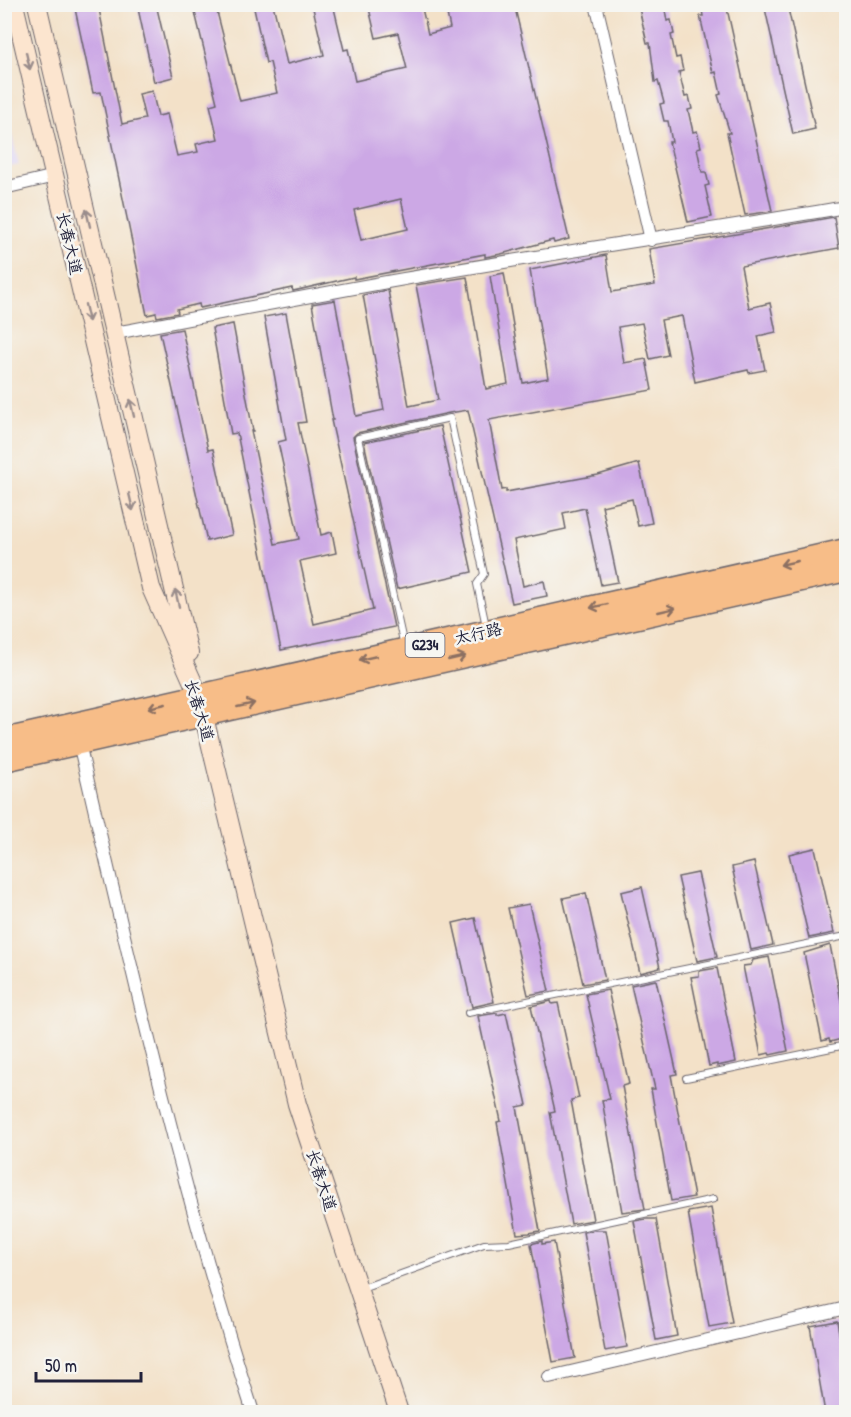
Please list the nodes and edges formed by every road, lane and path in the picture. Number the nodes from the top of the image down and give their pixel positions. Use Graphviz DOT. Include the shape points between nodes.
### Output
graph roads {
  1 [pos="14,4"];
  2 [pos="37,4"];
  3 [pos="596,4"];
  4 [pos="55,176"];
  5 [pos="4,188"];
  6 [pos="846,207"];
  7 [pos="651,240"];
  8 [pos="115,333"];
  9 [pos="846,550"];
  10 [pos="846,570"];
  11 [pos="488,631"];
  12 [pos="405,650"];
  13 [pos="202,706"];
  14 [pos="4,740"];
  15 [pos="79,743"];
  16 [pos="4,760"];
  17 [pos="846,936"];
  18 [pos="468,1013"];
  19 [pos="846,1045"];
  20 [pos="686,1078"];
  21 [pos="714,1199"];
  22 [pos="358,1289"];
  23 [pos="846,1308"];
  24 [pos="549,1377"];
  25 [pos="253,1413"];
  26 [pos="399,1413"];
  1 -- 4 [label="main road, 长春大道, one-way"];
  8 -- 2 [label="main road, one-way"];
  3 -- 7 [label="street"];
  4 -- 5 [label="street"];
  4 -- 13 [label="main road, 长春大道, one-way" via="151,588"];
  6 -- 7 [label="street"];
  7 -- 8 [label="street" via="402,279"];
  13 -- 8 [label="main road, one-way"];
  9 -- 11 [label="highway, 太行路 / G234, one-way"];
  13 -- 10 [label="highway, 太行路 / G234, one-way"];
  11 -- 12 [label="highway, 太行路 / G234"];
  11 -- 12 [label="lane" via="477,584 484,574 450,418 358,438"];
  12 -- 13 [label="highway, 太行路 / G234, one-way"];
  13 -- 14 [label="highway, 太行路 / G234, one-way"];
  13 -- 15 [label="highway, 太行路 / G234"];
  13 -- 22 [label="main road, 长春大道" via="297,1104"];
  15 -- 16 [label="highway, 太行路 / G234"];
  15 -- 25 [label="street" via="187,1192"];
  17 -- 18 [label="lane"];
  19 -- 20 [label="lane"];
  21 -- 22 [label="lane" via="509,1243 484,1244"];
  22 -- 26 [label="main road, 长春大道"];
  23 -- 24 [label="street"];
}
